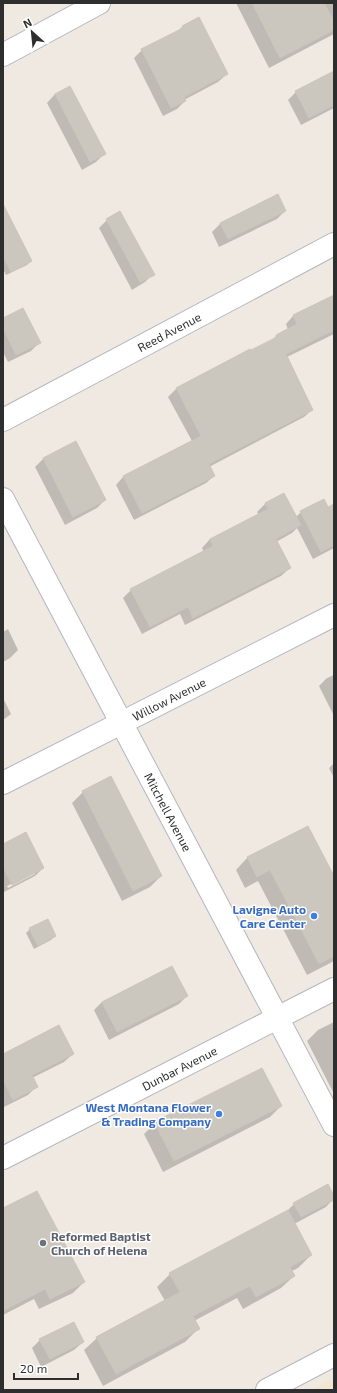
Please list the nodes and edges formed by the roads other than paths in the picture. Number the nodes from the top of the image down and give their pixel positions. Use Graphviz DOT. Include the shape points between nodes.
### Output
graph roads {
  1 [pos="100,3"];
  2 [pos="3,55"];
  3 [pos="334,244"];
  4 [pos="3,420"];
  5 [pos="3,499"];
  6 [pos="334,615"];
  7 [pos="121,722"];
  8 [pos="3,783"];
  9 [pos="334,989"];
  10 [pos="277,1018"];
  11 [pos="334,1125"];
  12 [pos="3,1158"];
  13 [pos="334,1354"];
  14 [pos="267,1390"];
  1 -- 2 [label="street"];
  3 -- 4 [label="street, Reed Avenue"];
  5 -- 7 [label="street, Mitchell Avenue"];
  6 -- 7 [label="street, Willow Avenue"];
  7 -- 8 [label="street, Willow Avenue"];
  7 -- 10 [label="street, Mitchell Avenue"];
  9 -- 10 [label="street, Dunbar Avenue"];
  10 -- 11 [label="street, Mitchell Avenue"];
  10 -- 12 [label="street, Dunbar Avenue"];
  13 -- 14 [label="street"];
}
